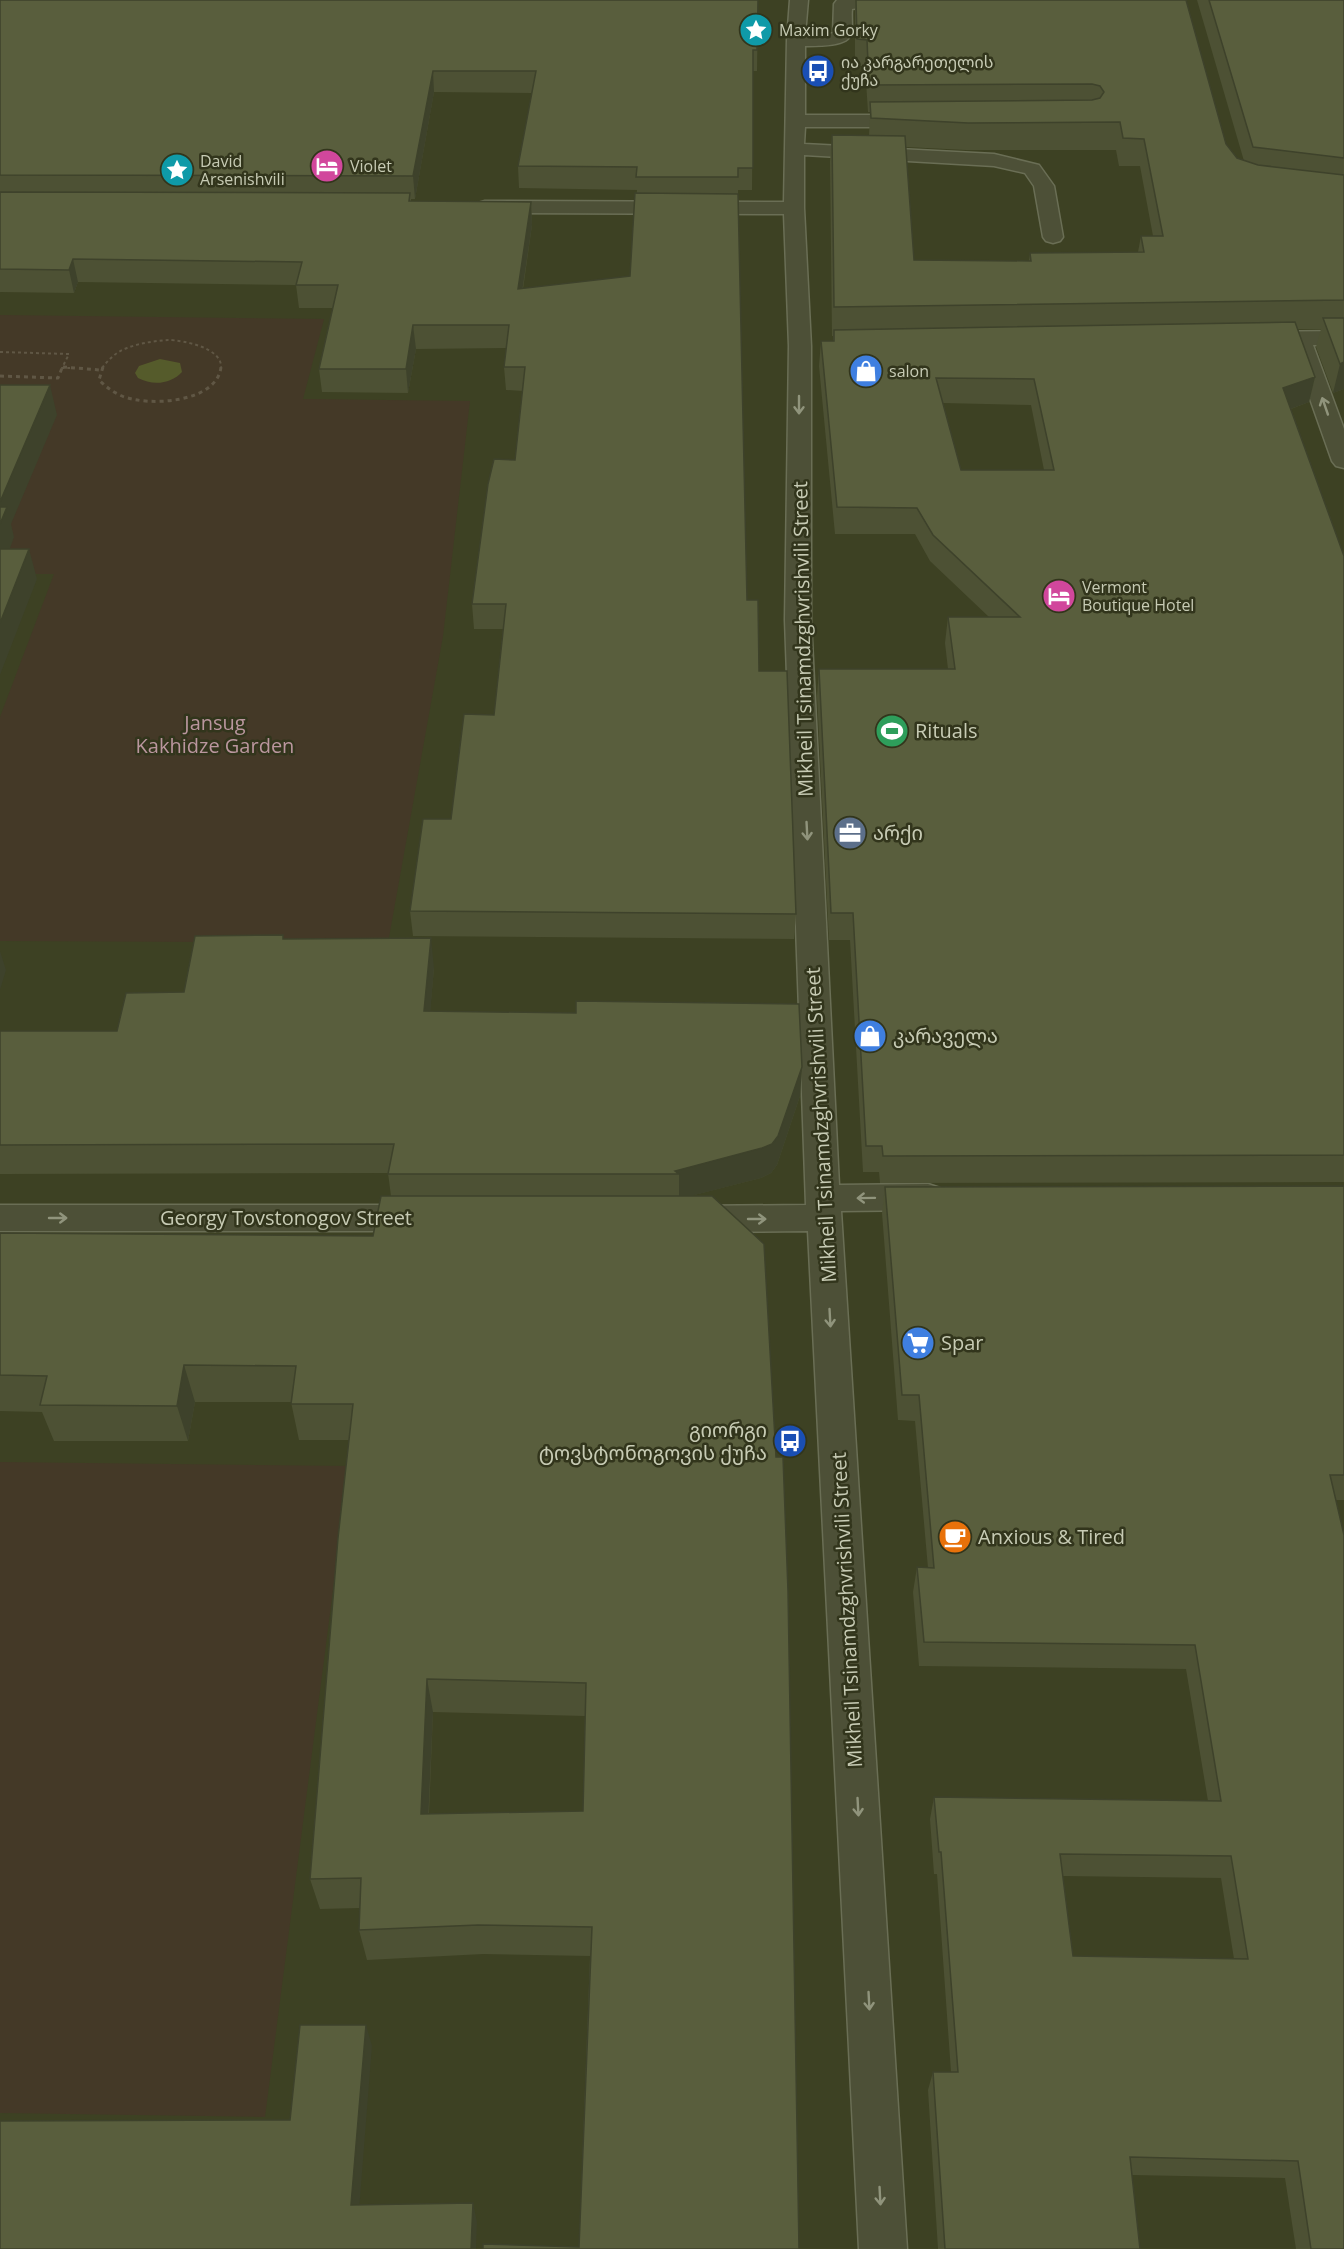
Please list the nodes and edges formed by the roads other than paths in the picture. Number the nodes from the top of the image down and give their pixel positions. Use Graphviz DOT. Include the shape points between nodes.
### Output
graph roads {
  1 [pos="799,0"];
  2 [pos="852,4"];
  3 [pos="796,40"];
  4 [pos="796,121"];
  5 [pos="932,121"];
  6 [pos="795,149"];
  7 [pos="466,207"];
  8 [pos="794,208"];
  9 [pos="1053,237"];
  10 [pos="1299,338"];
  11 [pos="1344,338"];
  12 [pos="1239,339"];
  13 [pos="1344,462"];
  14 [pos="954,1197"];
  15 [pos="824,1208"];
  16 [pos="0,1218"];
  17 [pos="451,1218"];
  18 [pos="664,1219"];
  19 [pos="883,2249"];
  1 -- 3 [label="street, Mikheil Tsinamdzghvrishvili Street"];
  2 -- 3 [label="street" via="843,4 842,36 825,41"];
  3 -- 4 [label="street, Mikheil Tsinamdzghvrishvili Street"];
  4 -- 5 [label="street"];
  4 -- 6 [label="street, Mikheil Tsinamdzghvrishvili Street"];
  6 -- 8 [label="street, Mikheil Tsinamdzghvrishvili Street"];
  6 -- 9 [label="street" via="994,160 1032,169 1044,186"];
  7 -- 8 [label="street"];
  8 -- 15 [label="street, Mikheil Tsinamdzghvrishvili Street, one-way" via="812,346 798,620"];
  10 -- 11 [label="street"];
  10 -- 12 [label="street"];
  13 -- 10 [label="street, one-way"];
  14 -- 15 [label="street, one-way"];
  18 -- 15 [label="street, one-way"];
  15 -- 19 [label="street, Mikheil Tsinamdzghvrishvili Street, one-way"];
  16 -- 17 [label="street, Georgy Tovstonogov Street, one-way"];
}
